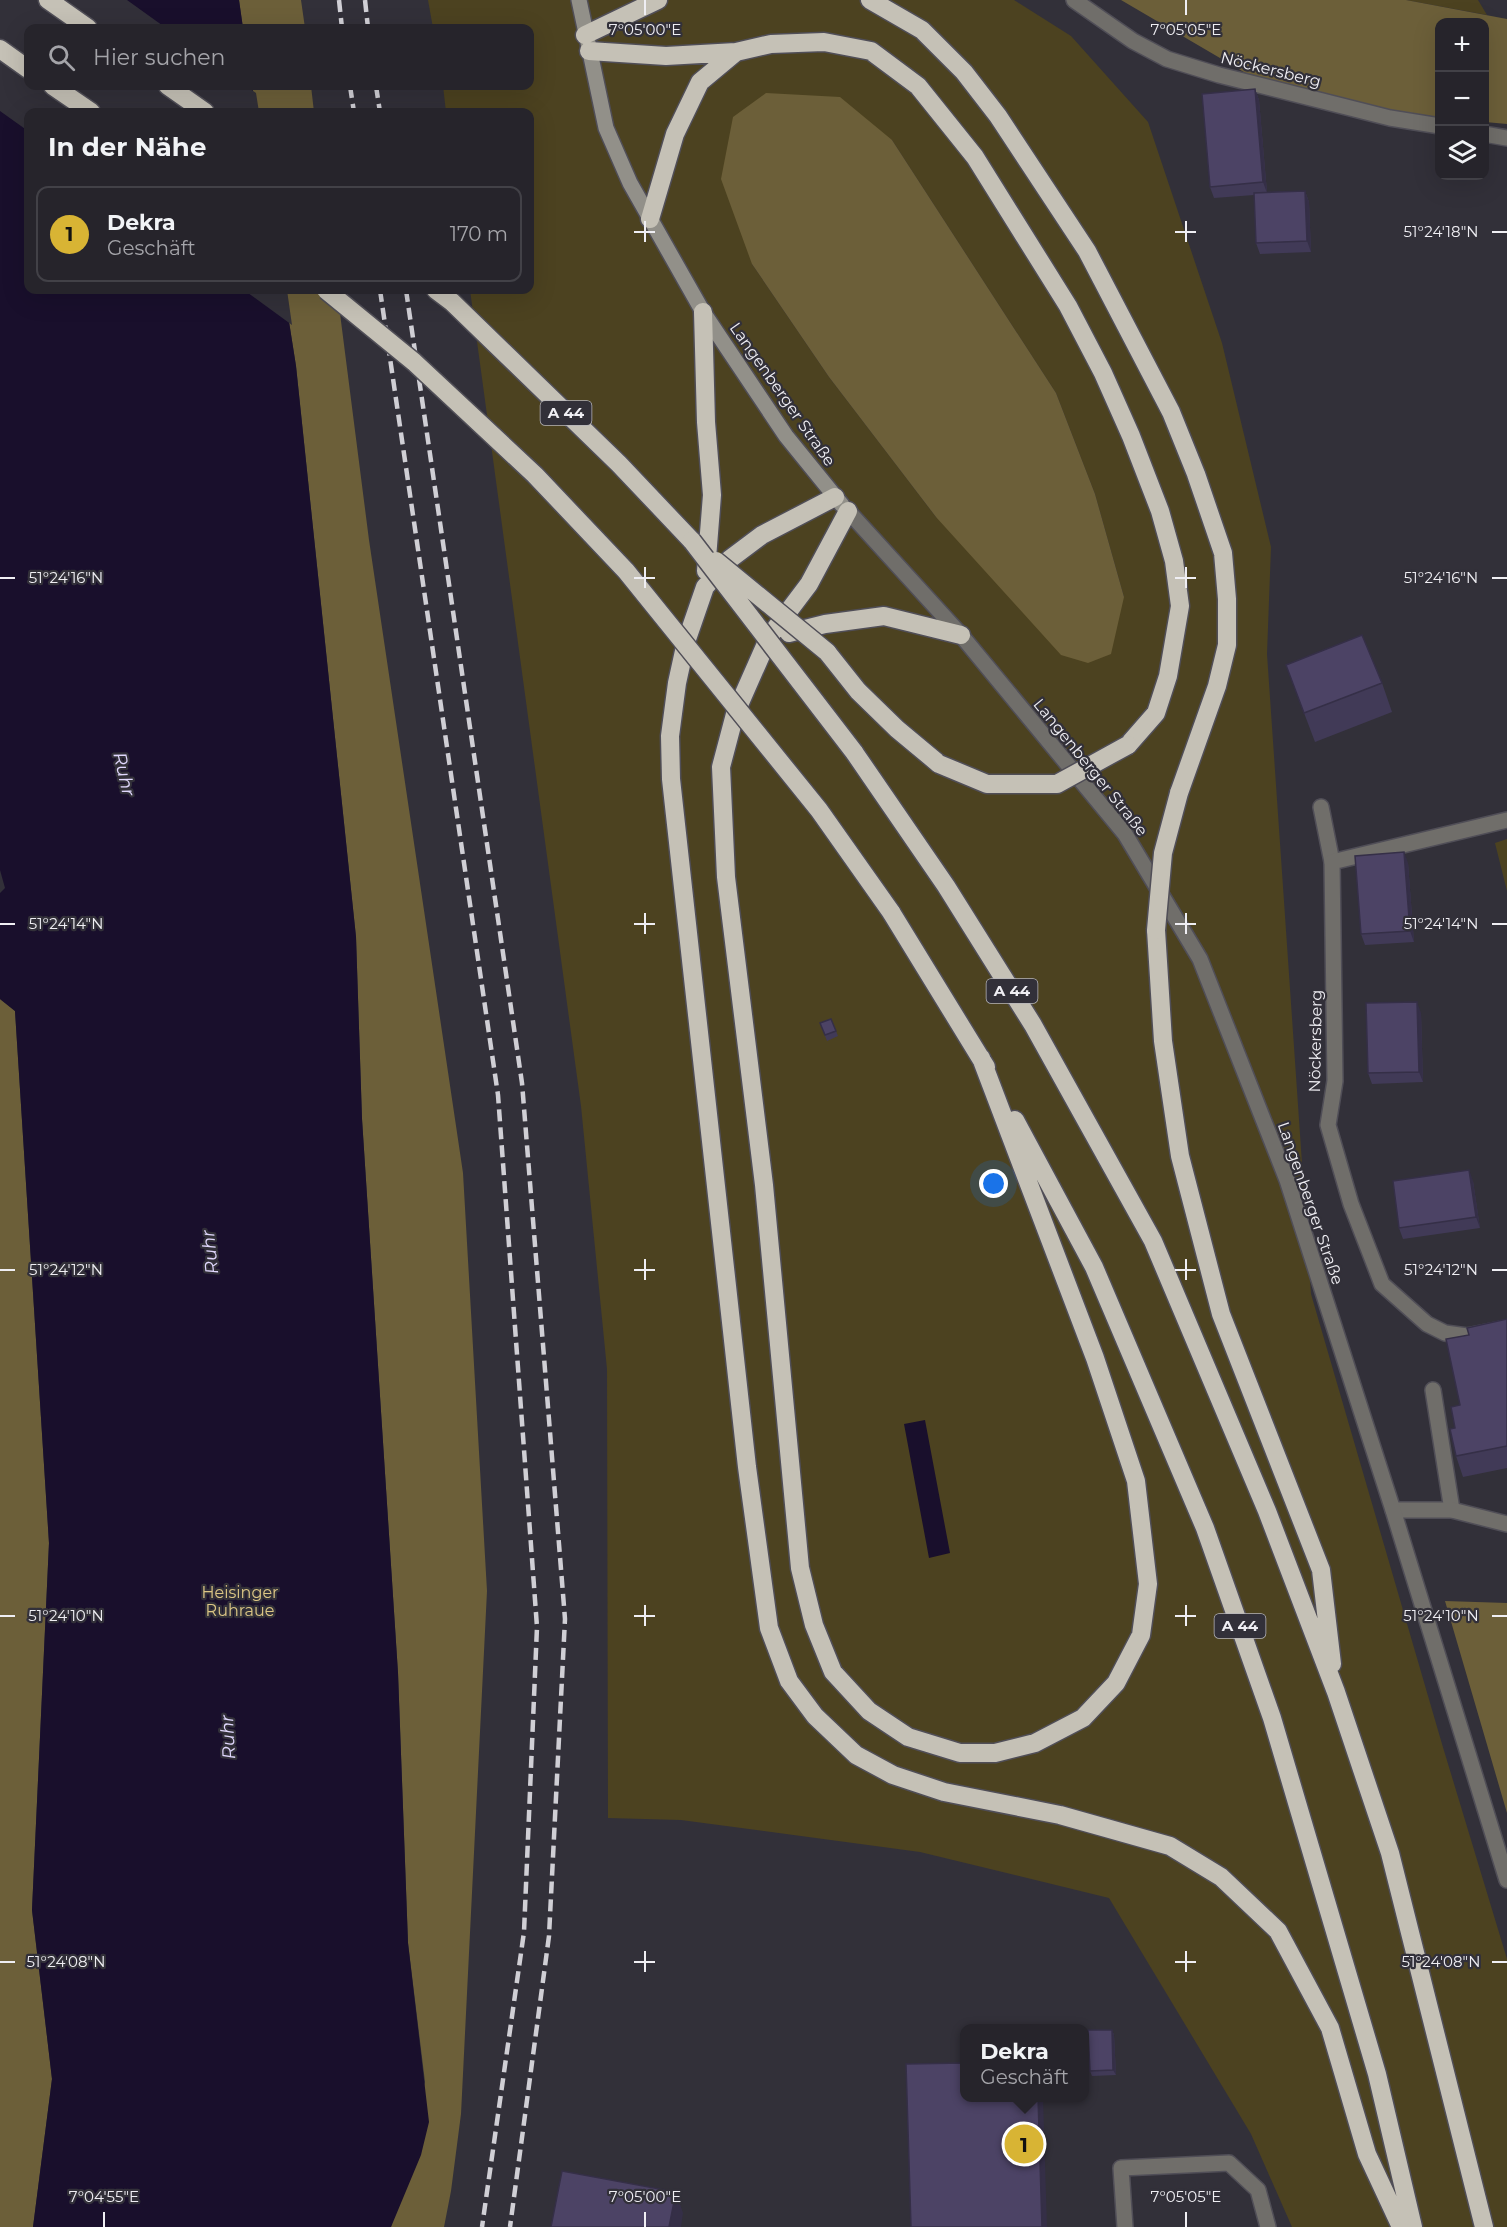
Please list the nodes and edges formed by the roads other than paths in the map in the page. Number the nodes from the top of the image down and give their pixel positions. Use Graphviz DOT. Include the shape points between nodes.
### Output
graph roads {
  1 [pos="48,0"];
  2 [pos="579,0"];
  3 [pos="658,0"];
  4 [pos="870,0"];
  5 [pos="1074,0"];
  6 [pos="82,24"];
  7 [pos="587,43"];
  8 [pos="0,49"];
  9 [pos="736,52"];
  10 [pos="24,66"];
  11 [pos="58,90"];
  12 [pos="174,90"];
  13 [pos="85,108"];
  14 [pos="200,108"];
  15 [pos="1435,125"];
  16 [pos="1489,135"];
  17 [pos="1507,138"];
  18 [pos="650,219"];
  19 [pos="331,294"];
  20 [pos="441,294"];
  21 [pos="703,312"];
  22 [pos="835,497"];
  23 [pos="848,512"];
  24 [pos="692,541"];
  25 [pos="705,587"];
  26 [pos="960,635"];
  27 [pos="769,637"];
  28 [pos="1321,807"];
  29 [pos="1507,820"];
  30 [pos="1332,862"];
  31 [pos="981,1058"];
  32 [pos="1507,1328"];
  33 [pos="1433,1390"];
  34 [pos="1393,1510"];
  35 [pos="1452,1510"];
  36 [pos="1507,1524"];
  37 [pos="1336,1692"];
  38 [pos="1507,1880"];
  39 [pos="1125,2227"];
  40 [pos="1269,2227"];
  41 [pos="1401,2227"];
  42 [pos="1413,2227"];
  43 [pos="1484,2227"];
  1 -- 6 [label="highway"];
  2 -- 7 [label="main road, Langenberger Straße"];
  3 -- 7 [label="highway"];
  4 -- 37 [label="highway, bridge" via="922,30 964,72 1087,251 1171,412 1223,553 1227,645 1163,853 1156,930 1163,1041 1180,1156 1221,1314 1321,1570"];
  5 -- 15 [label="street, Nöckersberg" via="1133,41 1167,59 1390,118"];
  7 -- 9 [label="highway" via="666,56"];
  7 -- 18 [label="main road, Langenberger Straße" via="606,128"];
  8 -- 10 [label="highway"];
  9 -- 18 [label="highway" via="700,82 675,134"];
  9 -- 24 [label="highway, bridge" via="771,44 824,42 871,51 918,86 975,157 1068,306 1103,373 1160,512 1174,561 1180,606 1168,676 1156,713 1128,745 1058,784 987,784 939,764 858,692 826,652"];
  11 -- 13 [label="highway"];
  12 -- 14 [label="highway"];
  16 -- 17 [label="street"];
  18 -- 21 [label="main road, Langenberger Straße"];
  19 -- 31 [label="highway, A 44, bridge" via="414,362 535,475 626,571 819,810 891,912"];
  20 -- 24 [label="highway, A 44" via="619,464"];
  21 -- 22 [label="main road, Langenberger Straße" via="786,435"];
  21 -- 25 [label="highway" via="712,495"];
  22 -- 23 [label="main road, Langenberger Straße"];
  22 -- 25 [label="highway" via="762,535 730,560"];
  23 -- 26 [label="street, Langenberger Straße"];
  23 -- 27 [label="highway" via="809,584"];
  24 -- 37 [label="highway, A 44, bridge" via="854,752 946,886 1033,1025 1153,1241 1267,1511"];
  25 -- 41 [label="highway" via="677,683 670,736 671,779 747,1467 769,1628 789,1681 815,1716 856,1755 893,1775 944,1792 1060,1815 1170,1846 1221,1877 1278,1931 1330,2028 1367,2154"];
  26 -- 27 [label="highway" via="884,616"];
  26 -- 34 [label="street, Langenberger Straße" via="1125,834 1200,959 1287,1180"];
  27 -- 31 [label="highway" via="735,714 721,767 726,877 764,1185 800,1568 814,1625 833,1672 869,1711 908,1737 960,1753 995,1752 1035,1743 1083,1718 1116,1683 1141,1635 1148,1584 1136,1481 1095,1358"];
  28 -- 30 [label="street, Nöckersberg"];
  29 -- 30 [label="street"];
  30 -- 32 [label="street, Nöckersberg" via="1335,1081 1328,1125 1351,1204 1382,1284 1427,1324 1445,1333 1467,1336"];
  31 -- 42 [label="highway, A 44" via="1094,1267 1205,1528 1272,1718 1377,2074"];
  33 -- 35 [label="street"];
  34 -- 35 [label="street"];
  34 -- 38 [label="street, Langenberger Straße"];
  35 -- 36 [label="street"];
  37 -- 43 [label="highway, A 44" via="1390,1853"];
  39 -- 40 [label="street" via="1121,2168 1229,2163 1258,2190"];
}
